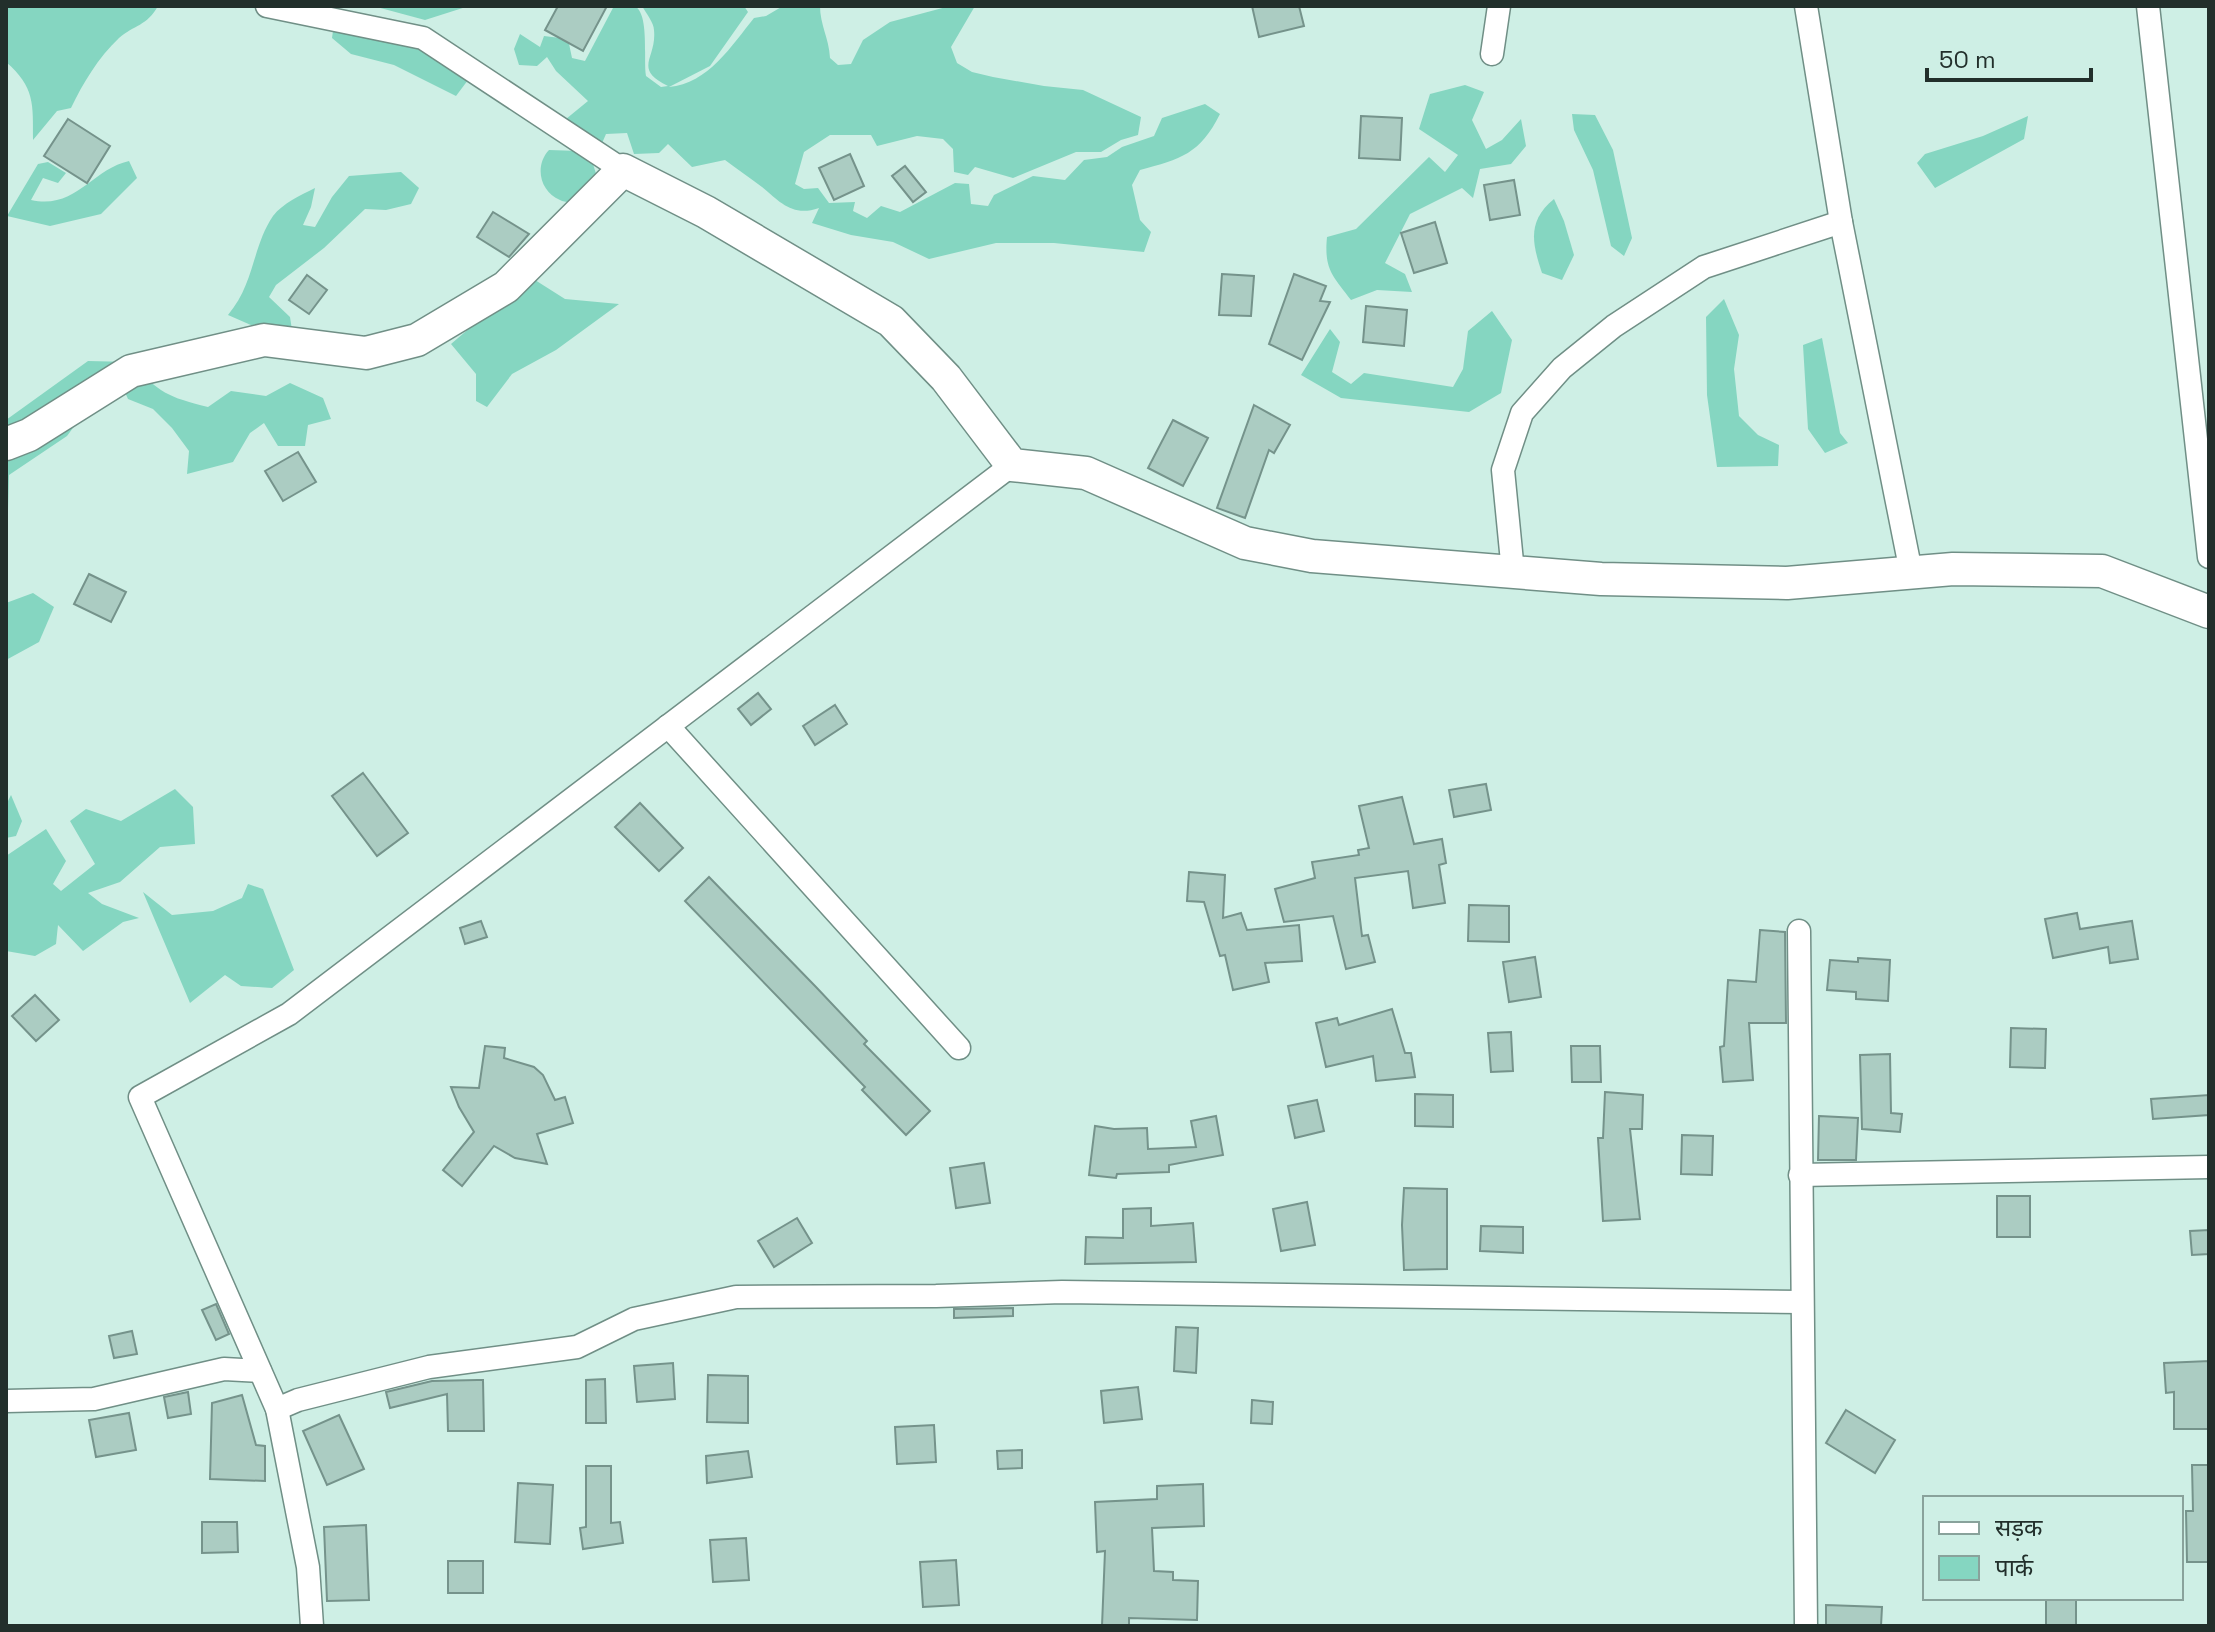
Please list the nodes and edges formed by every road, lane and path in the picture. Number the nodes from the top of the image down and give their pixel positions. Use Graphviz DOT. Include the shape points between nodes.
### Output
graph roads {
  1 [pos="267,6"];
  2 [pos="1499,6"];
  3 [pos="1806,6"];
  4 [pos="2148,6"];
  5 [pos="1492,54"];
  6 [pos="623,170"];
  7 [pos="1841,222"];
  8 [pos="6,444"];
  9 [pos="1012,465"];
  10 [pos="2209,557"];
  11 [pos="1513,572"];
  12 [pos="1911,572"];
  13 [pos="2209,612"];
  14 [pos="668,726"];
  15 [pos="1799,931"];
  16 [pos="959,1048"];
  17 [pos="2209,1167"];
  18 [pos="1800,1175"];
  19 [pos="1801,1302"];
  20 [pos="260,1371"];
  21 [pos="6,1401"];
  22 [pos="277,1409"];
  23 [pos="312,1626"];
  24 [pos="1806,1626"];
  1 -- 6 [label="street" via="423,38"];
  2 -- 5 [label="street"];
  3 -- 7 [label="street"];
  4 -- 10 [label="street"];
  6 -- 8 [label="street" via="506,287 417,340 366,353 264,340 131,371"];
  6 -- 9 [label="street" via="706,212 891,321 946,378"];
  7 -- 11 [label="street" via="1704,267 1614,326 1562,368 1522,413 1503,470"];
  7 -- 12 [label="street"];
  9 -- 11 [label="street" via="1086,473 1245,543 1312,556"];
  9 -- 14 [label="street"];
  11 -- 12 [label="street" via="1787,583"];
  12 -- 13 [label="street" via="2102,571"];
  14 -- 16 [label="street"];
  14 -- 20 [label="street" via="289,1014 140,1097"];
  15 -- 18 [label="street"];
  17 -- 18 [label="street"];
  18 -- 19 [label="street"];
  19 -- 22 [label="street" via="1062,1292 736,1297 634,1319 577,1347 429,1367"];
  19 -- 24 [label="street"];
  20 -- 21 [label="street" via="224,1369 94,1399"];
  20 -- 22 [label="street"];
  22 -- 23 [label="street" via="308,1567"];
}
